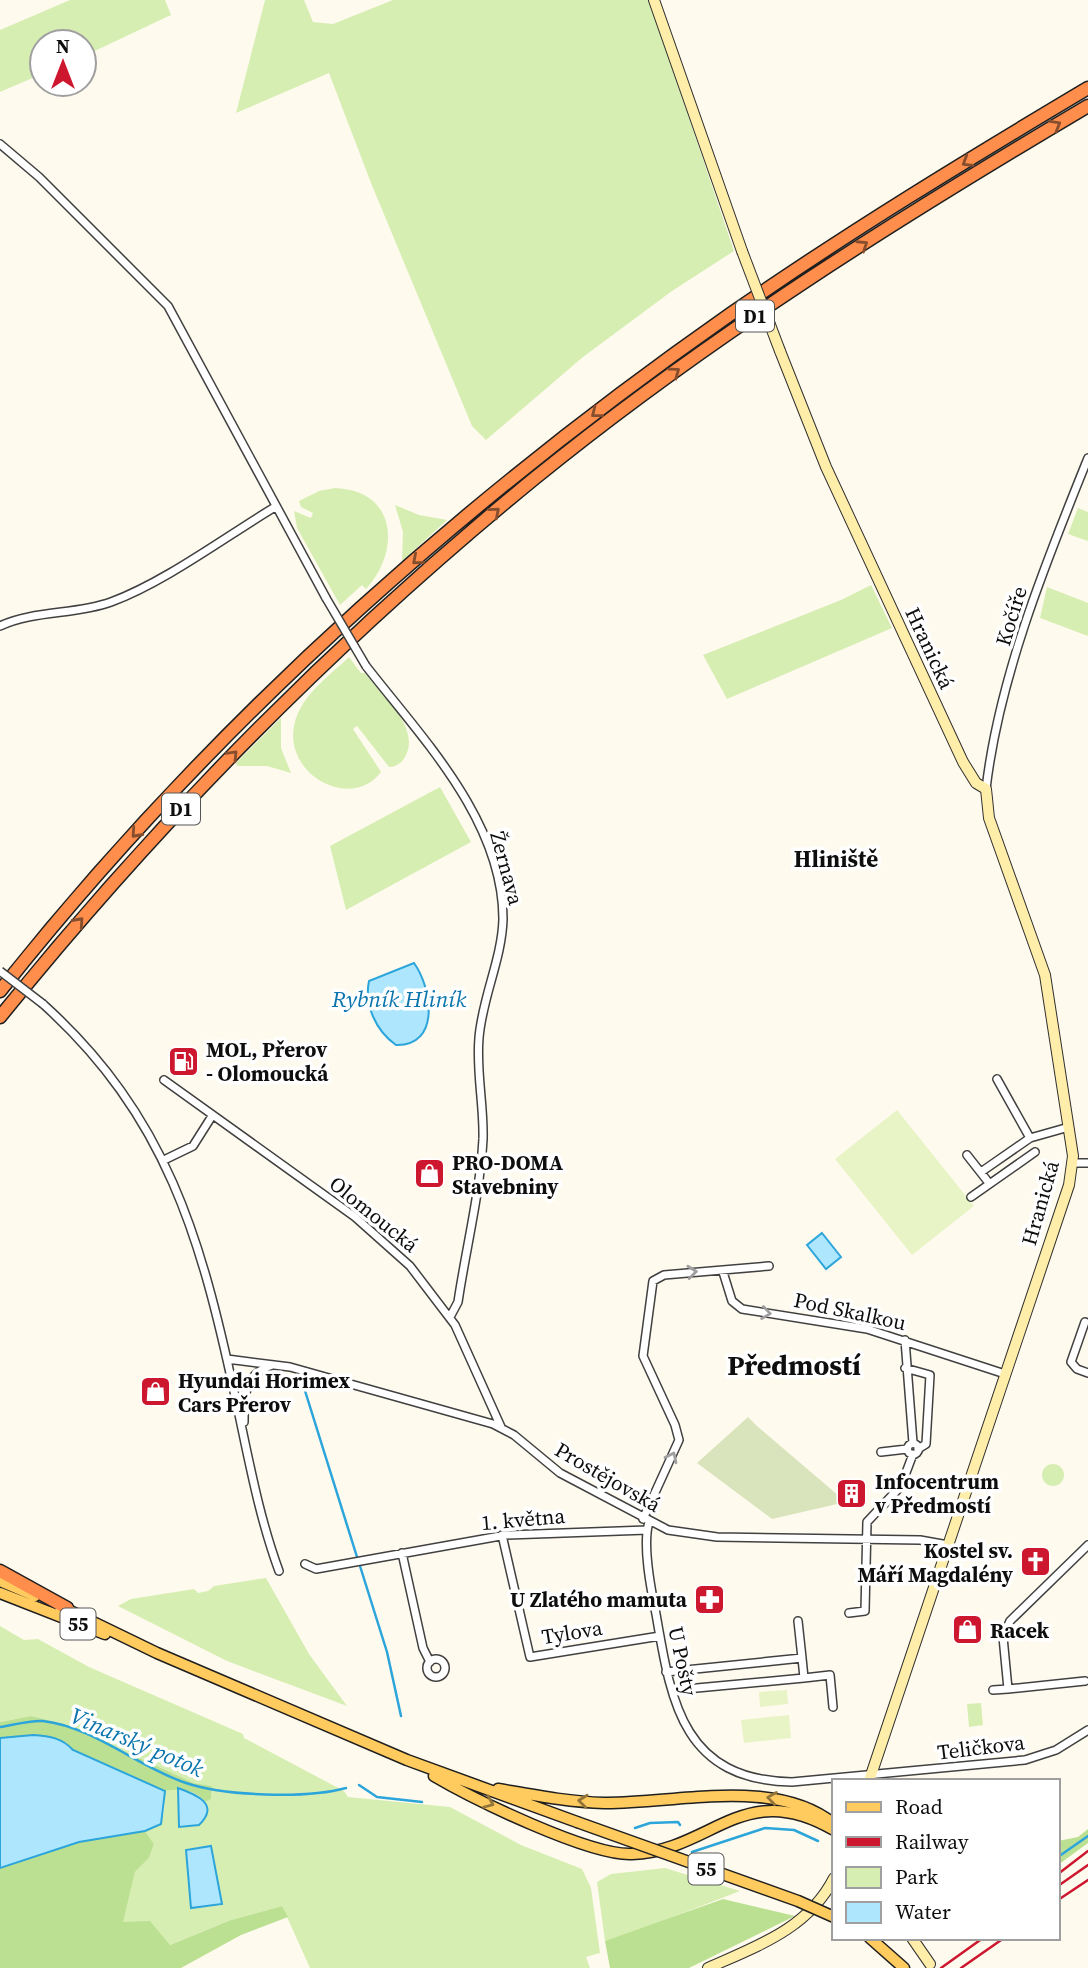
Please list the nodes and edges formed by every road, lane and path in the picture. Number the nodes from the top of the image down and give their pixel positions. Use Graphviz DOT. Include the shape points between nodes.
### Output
graph roads {
  1 [pos="654,0"];
  2 [pos="1088,88"];
  3 [pos="1088,106"];
  4 [pos="0,144"];
  5 [pos="1088,458"];
  6 [pos="275,507"];
  7 [pos="0,626"];
  8 [pos="986,789"];
  9 [pos="0,971"];
  10 [pos="0,989"];
  11 [pos="0,1017"];
  12 [pos="997,1079"];
  13 [pos="164,1080"];
  14 [pos="212,1116"];
  15 [pos="1069,1127"];
  16 [pos="1030,1138"];
  17 [pos="1035,1152"];
  18 [pos="967,1155"];
  19 [pos="164,1160"];
  20 [pos="1073,1163"];
  21 [pos="1088,1163"];
  22 [pos="981,1172"];
  23 [pos="989,1183"];
  24 [pos="971,1197"];
  25 [pos="769,1266"];
  26 [pos="723,1272"];
  27 [pos="450,1317"];
  28 [pos="1085,1322"];
  29 [pos="905,1339"];
  30 [pos="227,1359"];
  31 [pos="276,1364"];
  32 [pos="905,1367"];
  33 [pos="1088,1373"];
  34 [pos="1005,1374"];
  35 [pos="502,1427"];
  36 [pos="245,1440"];
  37 [pos="913,1449"];
  38 [pos="881,1452"];
  39 [pos="647,1524"];
  40 [pos="502,1535"];
  41 [pos="865,1539"];
  42 [pos="948,1545"];
  43 [pos="1088,1545"];
  44 [pos="402,1553"];
  45 [pos="305,1564"];
  46 [pos="0,1570"];
  47 [pos="279,1571"];
  48 [pos="0,1581"];
  49 [pos="0,1593"];
  50 [pos="67,1608"];
  51 [pos="849,1613"];
  52 [pos="798,1620"];
  53 [pos="660,1636"];
  54 [pos="157,1653"];
  55 [pos="802,1658"];
  56 [pos="430,1662"];
  57 [pos="684,1670"];
  58 [pos="666,1672"];
  59 [pos="804,1678"];
  60 [pos="1085,1681"];
  61 [pos="1008,1689"];
  62 [pos="993,1690"];
  63 [pos="833,1707"];
  64 [pos="1088,1730"];
  65 [pos="407,1760"];
  66 [pos="870,1778"];
  67 [pos="831,1779"];
  68 [pos="472,1785"];
  69 [pos="821,1814"];
  70 [pos="832,1817"];
  71 [pos="832,1822"];
  72 [pos="832,1829"];
  73 [pos="832,1881"];
  74 [pos="832,1916"];
  75 [pos="872,1940"];
  76 [pos="913,1940"];
  77 [pos="930,1964"];
  78 [pos="708,1968"];
  79 [pos="904,1968"];
  1 -- 8 [label="main road, Hranická, bridge" via="742,251 821,456 963,762 976,783"];
  2 -- 10 [label="highway, D1, one-way" via="807,262 635,383 506,484 303,661 188,776"];
  11 -- 3 [label="highway, D1, one-way" via="135,859 254,732 396,598 536,477 739,326"];
  4 -- 6 [label="street, Žernava" via="167,306"];
  5 -- 8 [label="street, Kočíře" via="1041,579 1002,704"];
  6 -- 7 [label="street" via="124,597"];
  6 -- 27 [label="street, Žernava, bridge" via="366,666 466,802 487,849 501,900 501,938 479,1037 481,1159 458,1302"];
  8 -- 15 [label="main road, Hranická" via="989,818 1045,975"];
  9 -- 19 [label="street, bridge" via="71,1029 111,1075"];
  12 -- 16 [label="street"];
  13 -- 14 [label="street, Olomoucká"];
  14 -- 19 [label="street" via="193,1146"];
  14 -- 27 [label="street, Olomoucká" via="371,1229 418,1275"];
  15 -- 16 [label="street"];
  15 -- 20 [label="main road, Hranická"];
  16 -- 22 [label="street"];
  17 -- 23 [label="street"];
  18 -- 22 [label="street"];
  19 -- 30 [label="street" via="194,1234"];
  20 -- 21 [label="street"];
  20 -- 34 [label="main road, Hranická"];
  22 -- 23 [label="street"];
  23 -- 24 [label="street"];
  25 -- 26 [label="street"];
  26 -- 29 [label="street, Pod Skalkou, one-way" via="730,1297 739,1308 857,1326"];
  39 -- 26 [label="street, one-way" via="679,1440 643,1356 652,1284 664,1275"];
  27 -- 35 [label="street, Olomoucká"];
  28 -- 33 [label="street" via="1071,1362"];
  29 -- 32 [label="street"];
  29 -- 34 [label="street, Pod Skalkou"];
  30 -- 31 [label="street, Prostějovská"];
  30 -- 36 [label="street"];
  31 -- 35 [label="street, Prostějovská"];
  31 -- 36 [label="street" via="256,1373 247,1385"];
  32 -- 37 [label="street"];
  32 -- 37 [label="street" via="930,1375 926,1444"];
  34 -- 42 [label="main road, Hranická"];
  35 -- 39 [label="street, Prostějovská" via="554,1469"];
  36 -- 47 [label="street"];
  37 -- 38 [label="street"];
  37 -- 41 [label="street" via="901,1486 868,1519"];
  39 -- 40 [label="street, 1. května"];
  39 -- 41 [label="street, Prostějovská" via="697,1536"];
  39 -- 53 [label="street, U Pošty" via="650,1582"];
  40 -- 44 [label="street, 1. května"];
  40 -- 53 [label="street, Tylova" via="530,1657"];
  41 -- 42 [label="street, Prostějovská"];
  41 -- 51 [label="street" via="865,1611"];
  42 -- 66 [label="main road, Hranická"];
  43 -- 61 [label="street" via="1010,1621 1003,1637"];
  44 -- 45 [label="street, 1. května" via="316,1569"];
  44 -- 56 [label="street"];
  46 -- 50 [label="highway"];
  48 -- 50 [label="main road, 55"];
  49 -- 54 [label="main road, 55"];
  50 -- 54 [label="main road, 55"];
  52 -- 55 [label="street"];
  53 -- 58 [label="street, U Pošty"];
  54 -- 65 [label="main road, 55"];
  55 -- 57 [label="street"];
  55 -- 59 [label="street"];
  57 -- 58 [label="street"];
  57 -- 59 [label="street" via="686,1689"];
  58 -- 67 [label="street, U Pošty" via="675,1708 686,1727 721,1764 750,1777 780,1782"];
  59 -- 63 [label="street" via="830,1675"];
  60 -- 61 [label="street"];
  61 -- 62 [label="street"];
  64 -- 66 [label="street, Teličkova" via="1049,1753 1026,1760"];
  65 -- 68 [label="main road, 55"];
  65 -- 72 [label="main road, one-way" via="464,1792 609,1852 655,1851 757,1811 791,1813"];
  66 -- 67 [label="street, U Pošty"];
  69 -- 68 [label="main road, 55, one-way" via="768,1797 601,1803"];
  68 -- 74 [label="main road, 55, bridge"];
  69 -- 70 [label="main road"];
  69 -- 71 [label="main road, 55"];
  73 -- 78 [label="main road" via="802,1921"];
  75 -- 79 [label="main road"];
  76 -- 77 [label="main road"];
}
